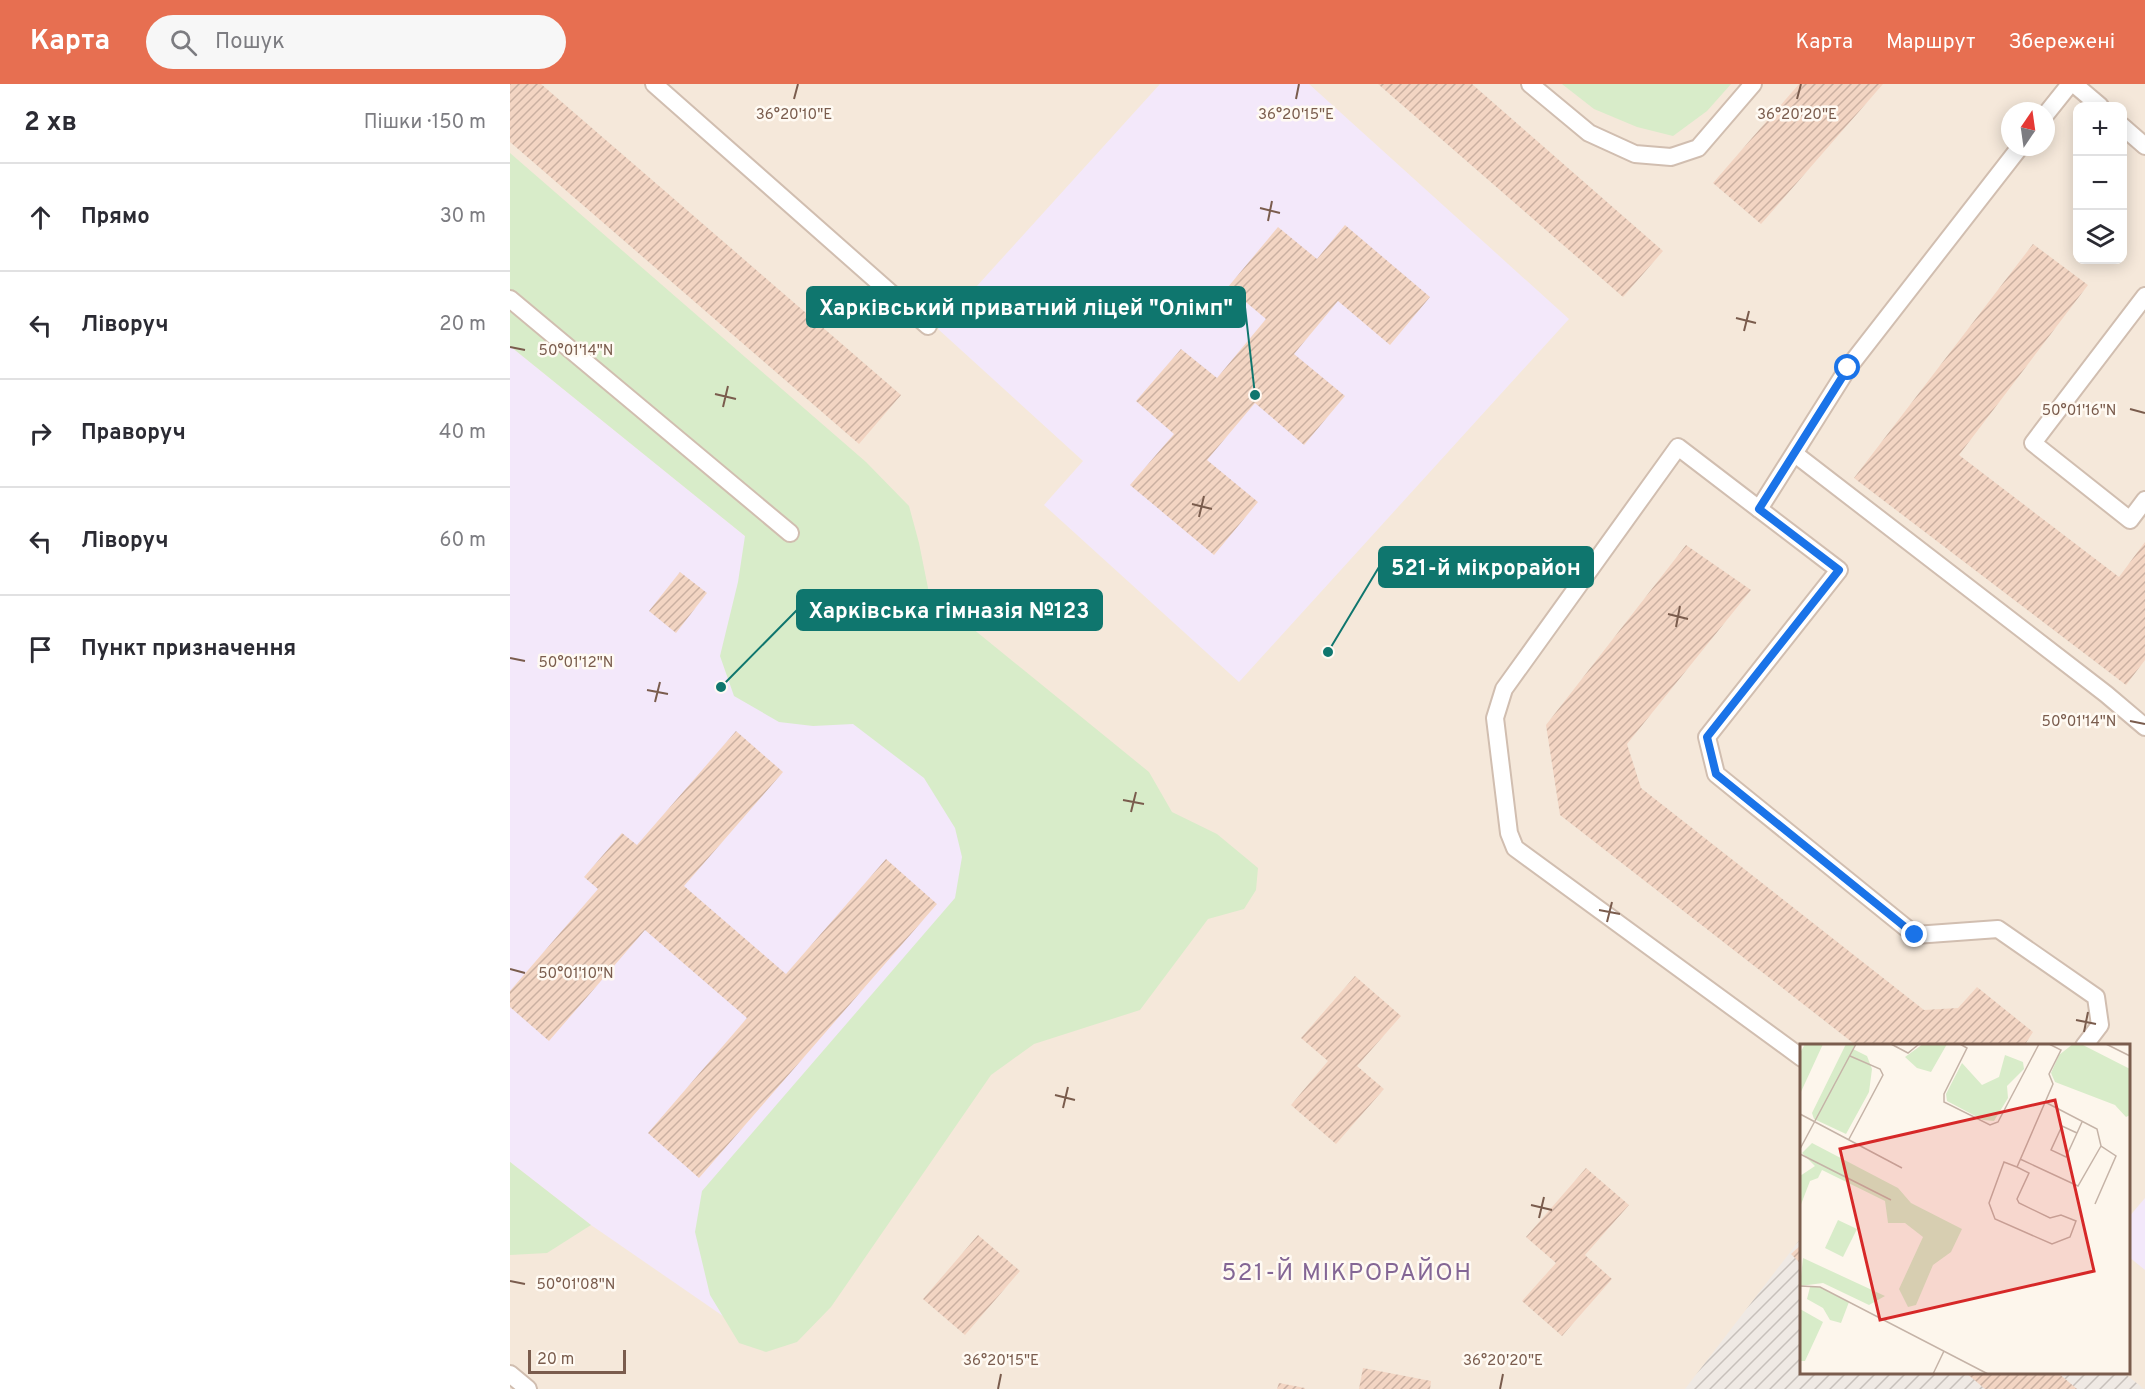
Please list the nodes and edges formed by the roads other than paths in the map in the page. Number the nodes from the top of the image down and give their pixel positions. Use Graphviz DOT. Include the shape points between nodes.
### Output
graph roads {
  1 [pos="654,84"];
  2 [pos="1530,84"];
  3 [pos="1753,84"];
  4 [pos="2070,84"];
  5 [pos="2074,84"];
  6 [pos="2095,102"];
  7 [pos="2055,103"];
  8 [pos="2127,130"];
  9 [pos="2145,146"];
  10 [pos="2013,156"];
  11 [pos="2145,296"];
  12 [pos="510,299"];
  13 [pos="928,326"];
  14 [pos="1795,454"];
  15 [pos="2145,500"];
  16 [pos="1759,509"];
  17 [pos="790,533"];
  18 [pos="2145,728"];
  19 [pos="2086,1044"];
  20 [pos="1800,1057"];
  21 [pos="510,1374"];
  22 [pos="528,1389"];
  1 -- 13 [label="lane"];
  2 -- 3 [label="lane" via="1588,132 1635,154 1671,157 1698,148"];
  4 -- 7 [label="lane"];
  5 -- 6 [label="lane"];
  8 -- 9 [label="lane"];
  10 -- 14 [label="lane" via="1848,368"];
  11 -- 15 [label="lane" via="2032,443 2130,520"];
  12 -- 17 [label="lane"];
  14 -- 16 [label="lane"];
  14 -- 18 [label="lane"];
  16 -- 19 [label="lane" via="1839,570 1707,737 1716,774 1915,935 1998,929 2096,998 2100,1025"];
  16 -- 20 [label="lane" via="1678,447 1504,689 1495,718 1509,833 1515,848"];
  21 -- 22 [label="lane"];
}
